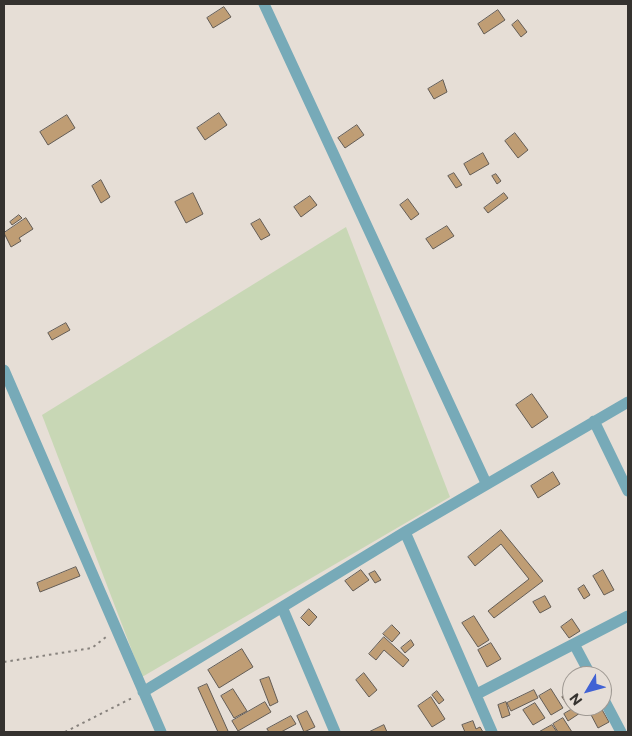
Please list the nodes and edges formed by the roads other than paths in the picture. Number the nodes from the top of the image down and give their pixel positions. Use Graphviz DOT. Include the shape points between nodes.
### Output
graph roads {
  1 [pos="264,4"];
  2 [pos="4,370"];
  3 [pos="628,402"];
  4 [pos="594,421"];
  5 [pos="486,484"];
  6 [pos="628,491"];
  7 [pos="405,532"];
  8 [pos="282,607"];
  9 [pos="628,616"];
  10 [pos="574,644"];
  11 [pos="586,666"];
  12 [pos="143,692"];
  13 [pos="477,694"];
  14 [pos="612,714"];
  15 [pos="161,732"];
  16 [pos="334,732"];
  17 [pos="492,732"];
  18 [pos="622,732"];
  1 -- 5 [label="street"];
  2 -- 12 [label="street"];
  3 -- 4 [label="street"];
  4 -- 5 [label="street"];
  4 -- 6 [label="street"];
  5 -- 7 [label="street"];
  7 -- 8 [label="street"];
  7 -- 13 [label="street"];
  8 -- 12 [label="street"];
  8 -- 16 [label="street"];
  9 -- 10 [label="street"];
  10 -- 11 [label="street"];
  10 -- 13 [label="street"];
  12 -- 15 [label="street"];
  13 -- 17 [label="street"];
  14 -- 18 [label="street"];
}
